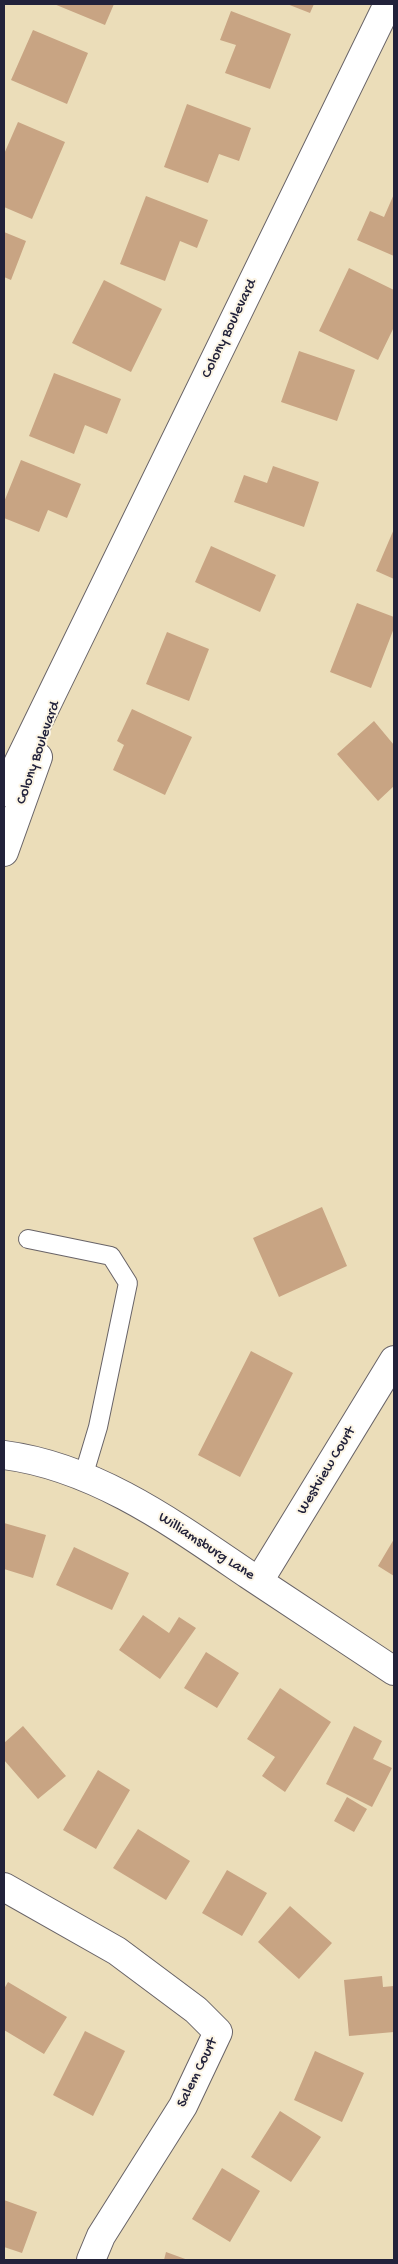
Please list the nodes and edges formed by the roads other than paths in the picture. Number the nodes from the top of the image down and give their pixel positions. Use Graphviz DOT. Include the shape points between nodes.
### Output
graph roads {
  1 [pos="388,4"];
  2 [pos="71,654"];
  3 [pos="4,792"];
  4 [pos="4,852"];
  5 [pos="28,1239"];
  6 [pos="394,1360"];
  7 [pos="4,1455"];
  8 [pos="83,1477"];
  9 [pos="259,1581"];
  10 [pos="394,1671"];
  11 [pos="4,1887"];
  12 [pos="91,2260"];
  1 -- 2 [label="street, Colony Boulevard"];
  2 -- 3 [label="street, Colony Boulevard"];
  2 -- 4 [label="street, Colony Boulevard" via="52,720"];
  5 -- 8 [label="lane" via="111,1256 128,1283 98,1427"];
  6 -- 9 [label="street, Westview Court"];
  7 -- 8 [label="street, Williamsburg Lane" via="23,1457"];
  8 -- 9 [label="street, Williamsburg Lane" via="167,1520"];
  9 -- 10 [label="street, Williamsburg Lane"];
  11 -- 12 [label="street, Salem Court" via="117,1951 196,2010 218,2032 183,2106 101,2236"];
}
